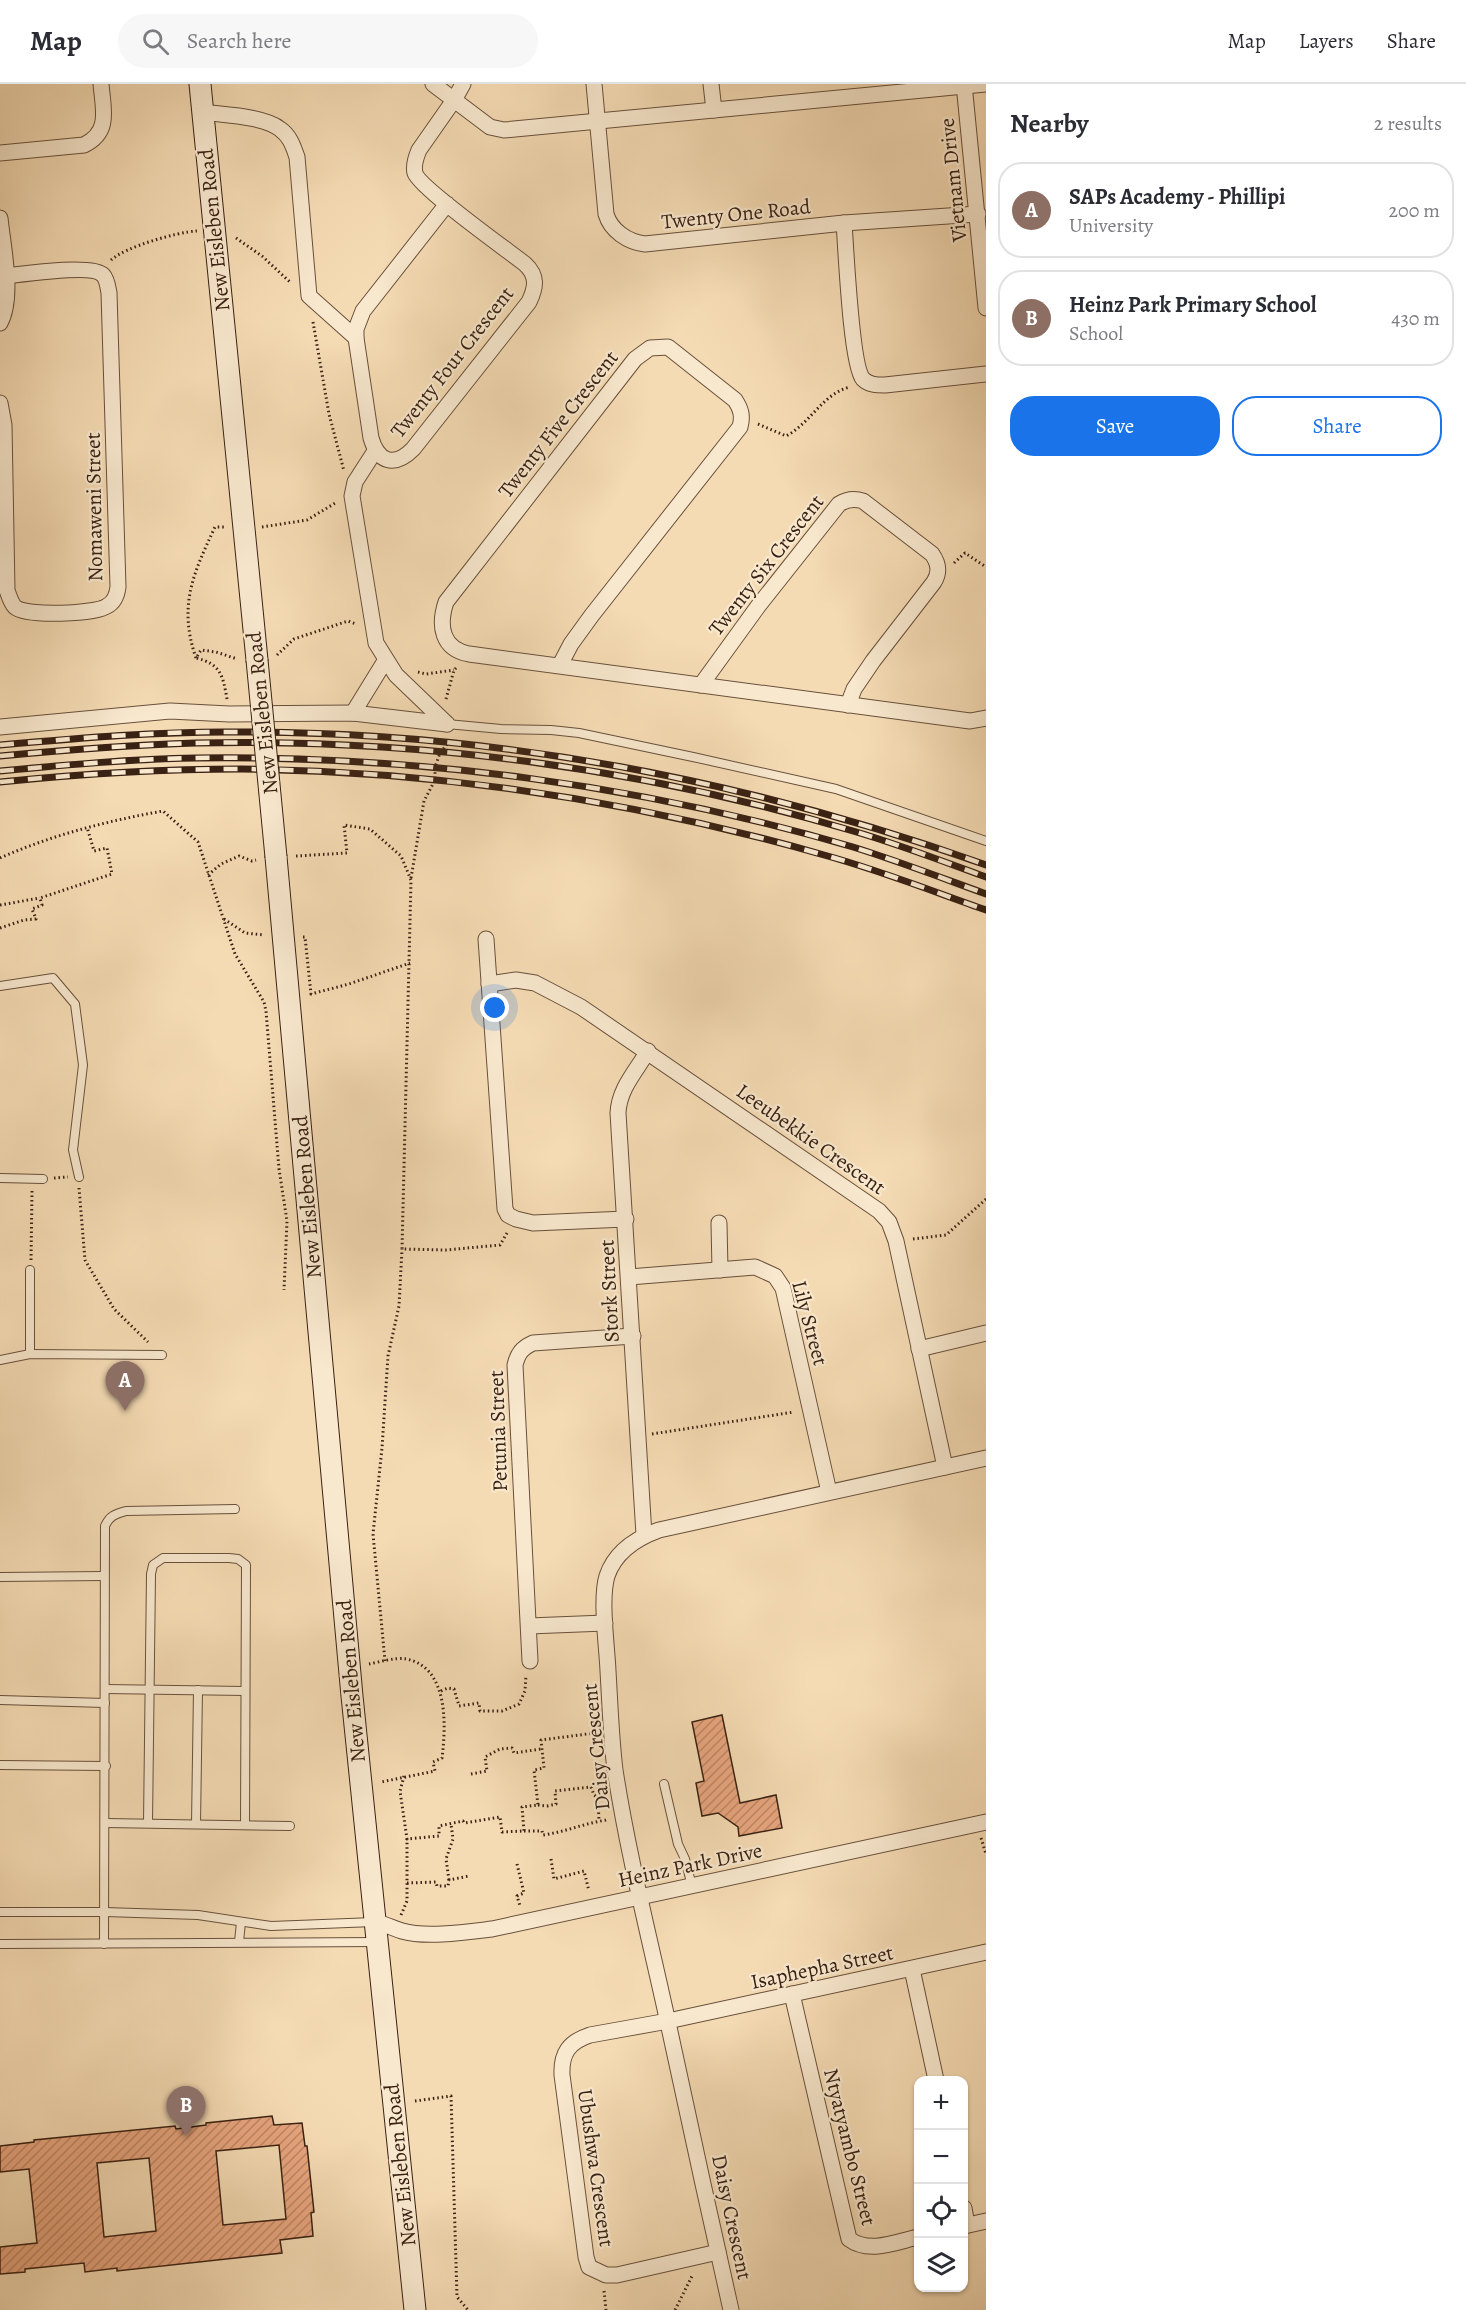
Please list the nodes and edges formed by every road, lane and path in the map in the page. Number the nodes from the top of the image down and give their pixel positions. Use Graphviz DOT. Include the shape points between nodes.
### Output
graph roads {
  1 [pos="100,84"];
  2 [pos="200,84"];
  3 [pos="433,84"];
  4 [pos="463,84"];
  5 [pos="594,84"];
  6 [pos="711,84"];
  7 [pos="986,84"];
  8 [pos="964,85"];
  9 [pos="831,91"];
  10 [pos="454,100"];
  11 [pos="714,110"];
  12 [pos="202,112"];
  13 [pos="598,121"];
  14 [pos="0,153"];
  15 [pos="447,204"];
  16 [pos="978,214"];
  17 [pos="0,218"];
  18 [pos="844,224"];
  19 [pos="214,231"];
  20 [pos="103,275"];
  21 [pos="6,276"];
  22 [pos="309,296"];
  23 [pos="986,308"];
  24 [pos="0,323"];
  25 [pos="356,338"];
  26 [pos="986,374"];
  27 [pos="863,378"];
  28 [pos="0,403"];
  29 [pos="742,417"];
  30 [pos="375,451"];
  31 [pos="352,496"];
  32 [pos="244,529"];
  33 [pos="938,565"];
  34 [pos="986,567"];
  35 [pos="372,628"];
  36 [pos="469,654"];
  37 [pos="196,658"];
  38 [pos="257,660"];
  39 [pos="385,661"];
  40 [pos="560,665"];
  41 [pos="454,670"];
  42 [pos="416,671"];
  43 [pos="701,685"];
  44 [pos="848,705"];
  45 [pos="353,713"];
  46 [pos="229,714"];
  47 [pos="986,718"];
  48 [pos="447,724"];
  49 [pos="0,727"];
  50 [pos="87,828"];
  51 [pos="986,841"];
  52 [pos="276,857"];
  53 [pos="0,858"];
  54 [pos="208,875"];
  55 [pos="411,880"];
  56 [pos="40,898"];
  57 [pos="0,905"];
  58 [pos="222,918"];
  59 [pos="0,928"];
  60 [pos="284,938"];
  61 [pos="486,939"];
  62 [pos="410,963"];
  63 [pos="489,984"];
  64 [pos="0,986"];
  65 [pos="648,1051"];
  66 [pos="79,1177"];
  67 [pos="0,1178"];
  68 [pos="32,1179"];
  69 [pos="43,1179"];
  70 [pos="986,1199"];
  71 [pos="516,1219"];
  72 [pos="626,1219"];
  73 [pos="719,1223"];
  74 [pos="896,1241"];
  75 [pos="402,1249"];
  76 [pos="30,1270"];
  77 [pos="720,1270"];
  78 [pos="629,1277"];
  79 [pos="284,1290"];
  80 [pos="986,1334"];
  81 [pos="633,1336"];
  82 [pos="919,1349"];
  83 [pos="30,1354"];
  84 [pos="162,1355"];
  85 [pos="0,1360"];
  86 [pos="810,1409"];
  87 [pos="639,1437"];
  88 [pos="986,1458"];
  89 [pos="945,1467"];
  90 [pos="829,1492"];
  91 [pos="235,1509"];
  92 [pos="644,1536"];
  93 [pos="104,1576"];
  94 [pos="0,1577"];
  95 [pos="605,1623"];
  96 [pos="529,1626"];
  97 [pos="385,1661"];
  98 [pos="530,1661"];
  99 [pos="350,1666"];
  100 [pos="105,1689"];
  101 [pos="150,1689"];
  102 [pos="198,1690"];
  103 [pos="441,1690"];
  104 [pos="245,1691"];
  105 [pos="0,1700"];
  106 [pos="105,1703"];
  107 [pos="612,1730"];
  108 [pos="541,1749"];
  109 [pos="0,1765"];
  110 [pos="106,1766"];
  111 [pos="471,1774"];
  112 [pos="404,1776"];
  113 [pos="361,1784"];
  114 [pos="664,1784"];
  115 [pos="598,1798"];
  116 [pos="538,1805"];
  117 [pos="624,1817"];
  118 [pos="986,1822"];
  119 [pos="106,1823"];
  120 [pos="148,1823"];
  121 [pos="196,1824"];
  122 [pos="451,1824"];
  123 [pos="245,1825"];
  124 [pos="290,1826"];
  125 [pos="524,1831"];
  126 [pos="407,1839"];
  127 [pos="551,1859"];
  128 [pos="517,1864"];
  129 [pos="469,1876"];
  130 [pos="449,1880"];
  131 [pos="407,1883"];
  132 [pos="692,1886"];
  133 [pos="640,1898"];
  134 [pos="593,1907"];
  135 [pos="0,1912"];
  136 [pos="105,1912"];
  137 [pos="241,1922"];
  138 [pos="525,1922"];
  139 [pos="386,1930"];
  140 [pos="239,1942"];
  141 [pos="0,1944"];
  142 [pos="104,1944"];
  143 [pos="986,1952"];
  144 [pos="912,1969"];
  145 [pos="792,1995"];
  146 [pos="668,2021"];
  147 [pos="935,2076"];
  148 [pos="415,2101"];
  149 [pos="986,2221"];
  150 [pos="968,2225"];
  151 [pos="914,2238"];
  152 [pos="718,2252"];
  153 [pos="695,2270"];
  154 [pos="415,2310"];
  155 [pos="468,2310"];
  156 [pos="675,2310"];
  157 [pos="731,2310"];
  1 -- 14 [label="street" via="103,125 94,140 84,145"];
  2 -- 12 [label="main road, New Eisleben Road"];
  3 -- 10 [label="street"];
  4 -- 10 [label="street"];
  5 -- 13 [label="street, Twenty One Road"];
  6 -- 11 [label="street"];
  7 -- 8 [label="street"];
  8 -- 9 [label="street"];
  8 -- 16 [label="street, Vietnam Drive"];
  9 -- 11 [label="street"];
  10 -- 13 [label="street" via="490,127 504,130"];
  10 -- 15 [label="street, Twenty Four Crescent" via="419,150 414,167 420,182"];
  11 -- 13 [label="street"];
  12 -- 19 [label="main road, New Eisleben Road"];
  12 -- 22 [label="street" via="264,122 280,128 291,141 297,157"];
  13 -- 18 [label="street, Twenty One Road" via="608,222 634,243"];
  15 -- 25 [label="street, Twenty Four Crescent" via="363,311"];
  15 -- 30 [label="street, Twenty Four Crescent" via="525,264 536,285 529,302 413,449 398,460 382,457"];
  16 -- 18 [label="street, Twenty One Road"];
  16 -- 23 [label="street, Vietnam Drive"];
  17 -- 21 [label="street"];
  18 -- 27 [label="street" via="854,353"];
  19 -- 20 [label="path" via="184,232 123,252 112,259"];
  19 -- 22 [label="path" via="240,240"];
  19 -- 32 [label="main road, New Eisleben Road"];
  20 -- 21 [label="street" via="90,269"];
  20 -- 28 [label="street, Nomaweni Street" via="109,293 118,587 116,596 105,608 29,613 15,607 10,599"];
  21 -- 24 [label="street" via="6,303"];
  22 -- 25 [label="street"];
  22 -- 31 [label="path" via="335,440"];
  25 -- 30 [label="street, Twenty Four Crescent"];
  26 -- 27 [label="street" via="885,385 871,384"];
  27 -- 29 [label="path" via="853,386 837,390 803,425 786,436"];
  29 -- 36 [label="street, Twenty Five Crescent" via="735,400 675,351 661,346 644,351 446,602 442,612 445,636 458,652"];
  29 -- 40 [label="street" via="735,435 591,615"];
  30 -- 31 [label="street" via="355,482"];
  31 -- 32 [label="path" via="307,520"];
  31 -- 35 [label="street"];
  32 -- 37 [label="path" via="215,527 188,591 189,636"];
  32 -- 38 [label="main road, New Eisleben Road"];
  33 -- 34 [label="path" via="951,566 965,553"];
  33 -- 43 [label="street, Twenty Six Crescent" via="932,554 863,501 844,501 759,605"];
  33 -- 44 [label="street" via="938,577 863,674"];
  35 -- 38 [label="path" via="348,621 294,639 278,655"];
  35 -- 39 [label="street"];
  36 -- 40 [label="street, Twenty Five Crescent"];
  36 -- 41 [label="path"];
  37 -- 38 [label="path" via="201,650"];
  37 -- 46 [label="path" via="210,661 223,676"];
  38 -- 52 [label="main road, New Eisleben Road, bridge"];
  39 -- 45 [label="street"];
  39 -- 48 [label="street"];
  40 -- 43 [label="street, Twenty Five Crescent"];
  41 -- 42 [label="path" via="426,674"];
  41 -- 48 [label="path" via="446,699"];
  43 -- 44 [label="street, Twenty Five Crescent"];
  44 -- 47 [label="street, Twenty Five Crescent" via="970,721"];
  45 -- 46 [label="street"];
  45 -- 48 [label="street"];
  46 -- 49 [label="street" via="170,711"];
  48 -- 51 [label="lane" via="579,733 715,762 836,789"];
  48 -- 55 [label="path" via="448,743 440,753 435,780 424,801"];
  50 -- 53 [label="path"];
  50 -- 54 [label="path" via="163,811 198,842"];
  50 -- 56 [label="path" via="94,851 107,848 112,874"];
  52 -- 54 [label="path" via="252,861 239,856"];
  52 -- 55 [label="path" via="347,853 344,825 370,829 401,856"];
  52 -- 60 [label="main road, New Eisleben Road"];
  54 -- 58 [label="path"];
  55 -- 62 [label="path"];
  56 -- 57 [label="path"];
  56 -- 59 [label="path" via="42,904 32,909 36,919"];
  58 -- 60 [label="path" via="245,933"];
  58 -- 79 [label="path" via="235,954 266,1011 287,1221"];
  60 -- 62 [label="path" via="305,937 311,994"];
  60 -- 99 [label="main road, New Eisleben Road"];
  61 -- 63 [label="street"];
  62 -- 75 [label="path"];
  63 -- 65 [label="street, Leeubekkie Crescent" via="516,980 535,983 588,1011"];
  63 -- 71 [label="street" via="503,1202 508,1215"];
  64 -- 66 [label="lane" via="53,978 75,1004 83,1065 73,1150"];
  65 -- 72 [label="street, Stork Street" via="619,1103"];
  65 -- 74 [label="street, Leeubekkie Crescent" via="879,1211 889,1222"];
  66 -- 69 [label="path"];
  66 -- 84 [label="path" via="85,1260 114,1309"];
  67 -- 68 [label="lane"];
  68 -- 69 [label="lane"];
  68 -- 76 [label="path"];
  70 -- 74 [label="path" via="946,1235"];
  71 -- 72 [label="street" via="533,1223"];
  71 -- 75 [label="path" via="500,1245"];
  72 -- 78 [label="street, Stork Street"];
  73 -- 77 [label="street"];
  74 -- 82 [label="street, Leeubekkie Crescent"];
  75 -- 97 [label="path" via="399,1306 388,1356 373,1534"];
  76 -- 83 [label="lane"];
  77 -- 78 [label="street, Lily Street"];
  77 -- 86 [label="street, Lily Street" via="767,1270 780,1282"];
  78 -- 81 [label="street, Stork Street"];
  80 -- 82 [label="street"];
  81 -- 87 [label="street, Stork Street"];
  81 -- 96 [label="street, Petunia Street" via="533,1343 517,1355"];
  82 -- 89 [label="street, Leeubekkie Crescent"];
  83 -- 84 [label="lane"];
  83 -- 85 [label="lane"];
  86 -- 87 [label="path"];
  86 -- 90 [label="street, Lily Street"];
  87 -- 92 [label="street, Stork Street"];
  88 -- 89 [label="street, Daisy Crescent"];
  89 -- 90 [label="street, Daisy Crescent"];
  90 -- 92 [label="street, Daisy Crescent"];
  91 -- 93 [label="lane" via="115,1514 105,1526"];
  92 -- 95 [label="street, Daisy Crescent" via="631,1544 611,1568 605,1587"];
  93 -- 94 [label="lane"];
  93 -- 100 [label="lane"];
  95 -- 96 [label="street"];
  95 -- 107 [label="street, Daisy Crescent"];
  96 -- 98 [label="street, Petunia Street"];
  97 -- 99 [label="path"];
  97 -- 103 [label="path" via="405,1658 426,1666"];
  98 -- 103 [label="path" via="519,1704 502,1711 480,1711 478,1703 459,1706 454,1689"];
  99 -- 113 [label="main road, New Eisleben Road"];
  100 -- 101 [label="lane"];
  100 -- 106 [label="lane"];
  101 -- 102 [label="lane"];
  101 -- 104 [label="lane" via="153,1565 164,1558 218,1558 238,1559 246,1565"];
  101 -- 120 [label="lane"];
  102 -- 104 [label="lane"];
  102 -- 121 [label="lane"];
  103 -- 112 [label="path" via="446,1734 442,1758 433,1762 435,1771"];
  104 -- 123 [label="lane"];
  105 -- 106 [label="lane"];
  106 -- 110 [label="lane"];
  107 -- 108 [label="path" via="541,1740"];
  107 -- 117 [label="street, Daisy Crescent"];
  108 -- 111 [label="path" via="514,1753 513,1748 500,1749 485,1757 487,1771"];
  108 -- 116 [label="path" via="544,1768 534,1770"];
  109 -- 110 [label="lane"];
  110 -- 119 [label="lane"];
  112 -- 113 [label="path"];
  112 -- 126 [label="path" via="400,1791"];
  113 -- 139 [label="main road, New Eisleben Road"];
  114 -- 132 [label="lane"];
  115 -- 116 [label="path" via="591,1787 582,1787 555,1791 556,1803"];
  116 -- 125 [label="path" via="522,1808"];
  117 -- 125 [label="path" via="543,1835 542,1831"];
  117 -- 133 [label="street, Daisy Crescent"];
  118 -- 132 [label="street, Heinz Park Drive"];
  119 -- 120 [label="lane"];
  119 -- 136 [label="lane"];
  120 -- 121 [label="lane"];
  121 -- 123 [label="lane"];
  122 -- 125 [label="path" via="500,1817 502,1832"];
  122 -- 126 [label="path" via="439,1827 438,1836"];
  122 -- 130 [label="path" via="453,1839 446,1859"];
  123 -- 124 [label="lane"];
  126 -- 131 [label="path"];
  127 -- 134 [label="path" via="554,1879 584,1871"];
  128 -- 138 [label="path" via="524,1893 517,1896"];
  129 -- 130 [label="path"];
  130 -- 131 [label="path" via="448,1886 437,1886 436,1882"];
  131 -- 139 [label="path" via="404,1910"];
  132 -- 133 [label="street, Heinz Park Drive"];
  133 -- 134 [label="street, Heinz Park Drive"];
  133 -- 146 [label="street, Daisy Crescent"];
  134 -- 138 [label="street, Heinz Park Drive"];
  135 -- 136 [label="lane"];
  136 -- 137 [label="lane" via="198,1915"];
  136 -- 142 [label="lane"];
  137 -- 139 [label="lane"];
  137 -- 140 [label="lane"];
  138 -- 139 [label="street, Heinz Park Drive" via="466,1933"];
  139 -- 140 [label="lane"];
  139 -- 154 [label="main road, New Eisleben Road"];
  140 -- 142 [label="lane"];
  141 -- 142 [label="lane"];
  143 -- 144 [label="street, Isaphepha Street"];
  144 -- 145 [label="street, Isaphepha Street"];
  144 -- 147 [label="street"];
  145 -- 146 [label="street, Isaphepha Street"];
  145 -- 151 [label="street, Ntyatyambo Street" via="849,2239 864,2247"];
  146 -- 152 [label="street, Daisy Crescent"];
  146 -- 152 [label="street, Ubushwa Crescent" via="590,2035 578,2039 564,2055 562,2074 586,2257 597,2272 617,2275"];
  148 -- 155 [label="path" via="451,2096 457,2297"];
  149 -- 150 [label="street"];
  152 -- 157 [label="street, Daisy Crescent"];
  153 -- 156 [label="path"];
}
